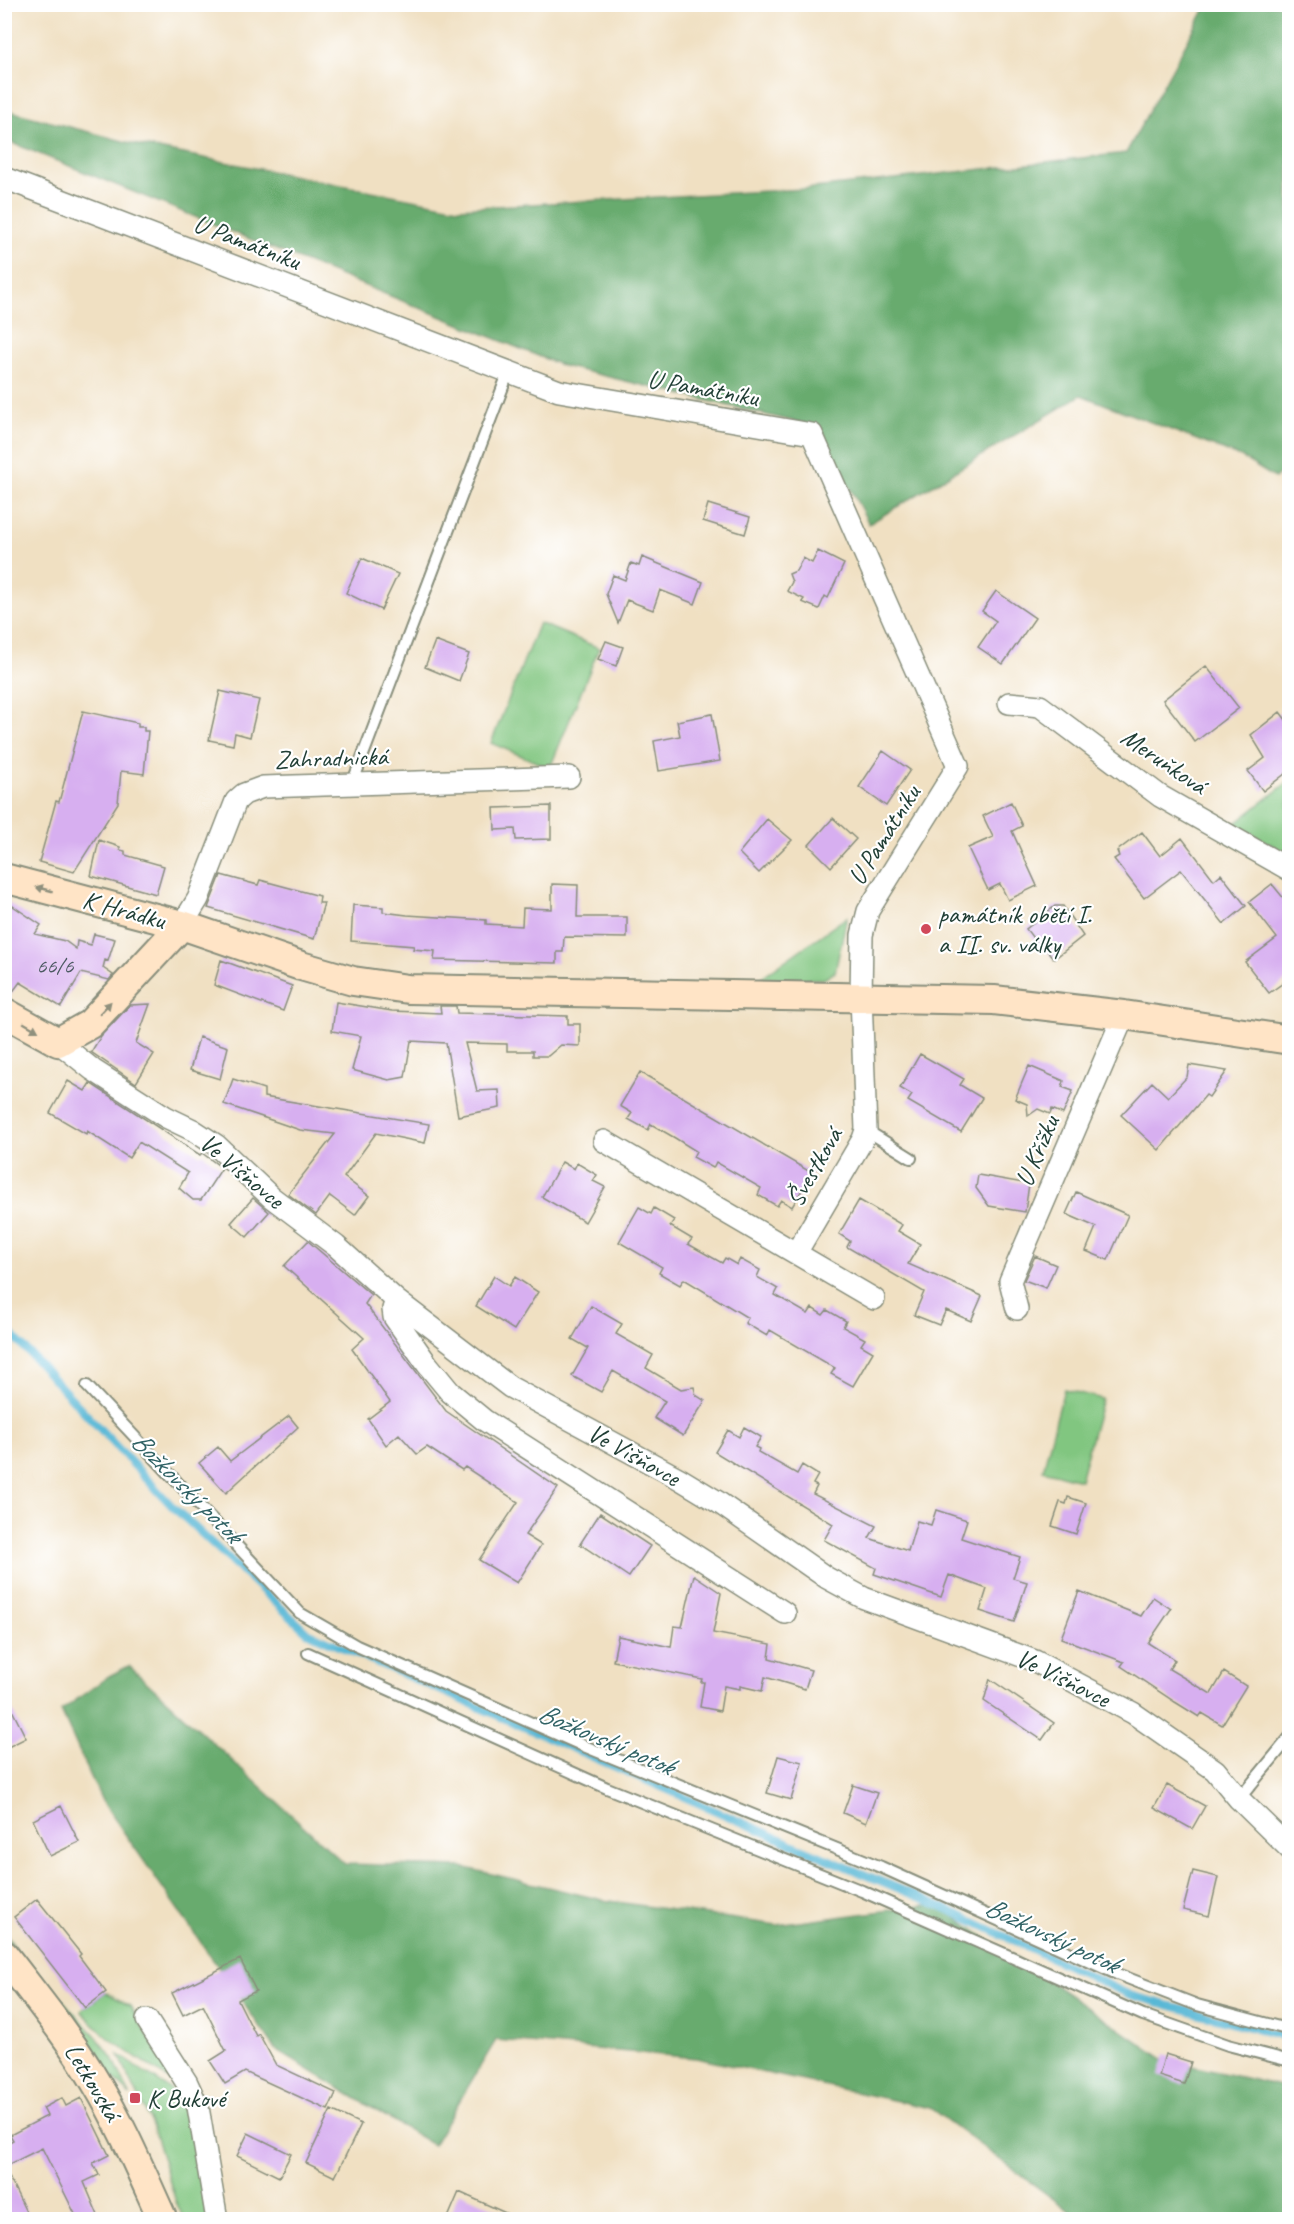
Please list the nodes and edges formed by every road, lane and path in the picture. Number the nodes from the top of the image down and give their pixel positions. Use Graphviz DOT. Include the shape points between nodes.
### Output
graph roads {
  1 [pos="4,178"];
  2 [pos="509,371"];
  3 [pos="1009,703"];
  4 [pos="568,777"];
  5 [pos="352,784"];
  6 [pos="1290,870"];
  7 [pos="4,878"];
  8 [pos="182,926"];
  9 [pos="861,996"];
  10 [pos="4,1012"];
  11 [pos="1124,1015"];
  12 [pos="1290,1040"];
  13 [pos="58,1042"];
  14 [pos="866,1130"];
  15 [pos="604,1141"];
  16 [pos="911,1158"];
  17 [pos="796,1253"];
  18 [pos="874,1299"];
  19 [pos="396,1300"];
  20 [pos="1017,1309"];
  21 [pos="87,1386"];
  22 [pos="785,1613"];
  23 [pos="308,1653"];
  24 [pos="1290,1737"];
  25 [pos="1239,1799"];
  26 [pos="1290,1849"];
  27 [pos="4,1955"];
  28 [pos="147,2019"];
  29 [pos="1290,2030"];
  30 [pos="1290,2061"];
  31 [pos="163,2220"];
  32 [pos="217,2220"];
  1 -- 2 [label="street, U Památníku"];
  2 -- 5 [label="lane"];
  2 -- 9 [label="street, U Památníku" via="560,391 812,434 958,766 868,910 862,935"];
  3 -- 6 [label="street, Meruňková" via="1040,706 1160,796"];
  4 -- 5 [label="street, Zahradnická"];
  5 -- 8 [label="street, Zahradnická" via="263,787 244,794 236,801 198,899"];
  8 -- 7 [label="street, K Hrádku, one-way"];
  8 -- 9 [label="street" via="353,981 408,989"];
  13 -- 8 [label="street, K Hrádku, one-way" via="90,1024"];
  9 -- 11 [label="street" via="994,1000"];
  9 -- 14 [label="street, Švestková"];
  10 -- 13 [label="street, Ve Višňovce, one-way"];
  11 -- 12 [label="street"];
  11 -- 20 [label="street, U Křížku" via="1010,1281"];
  13 -- 19 [label="street, Ve Višňovce" via="111,1082 216,1145 271,1197 336,1246"];
  14 -- 16 [label="lane"];
  14 -- 17 [label="street, Švestková"];
  15 -- 17 [label="street"];
  17 -- 18 [label="street"];
  19 -- 22 [label="street" via="394,1317 427,1364 450,1392 476,1413"];
  19 -- 25 [label="street, Ve Višňovce" via="510,1387 699,1490 836,1583 864,1598 1035,1661 1133,1713 1215,1770"];
  21 -- 29 [label="lane" via="300,1613 348,1641 579,1744 881,1867 1117,1974 1197,2005"];
  23 -- 30 [label="lane" via="607,1788 862,1891 1143,2015 1228,2045"];
  24 -- 25 [label="lane"];
  25 -- 26 [label="street, Ve Višňovce"];
  27 -- 31 [label="street, Letkovská" via="97,2084"];
  28 -- 32 [label="street" via="198,2107"];
}
